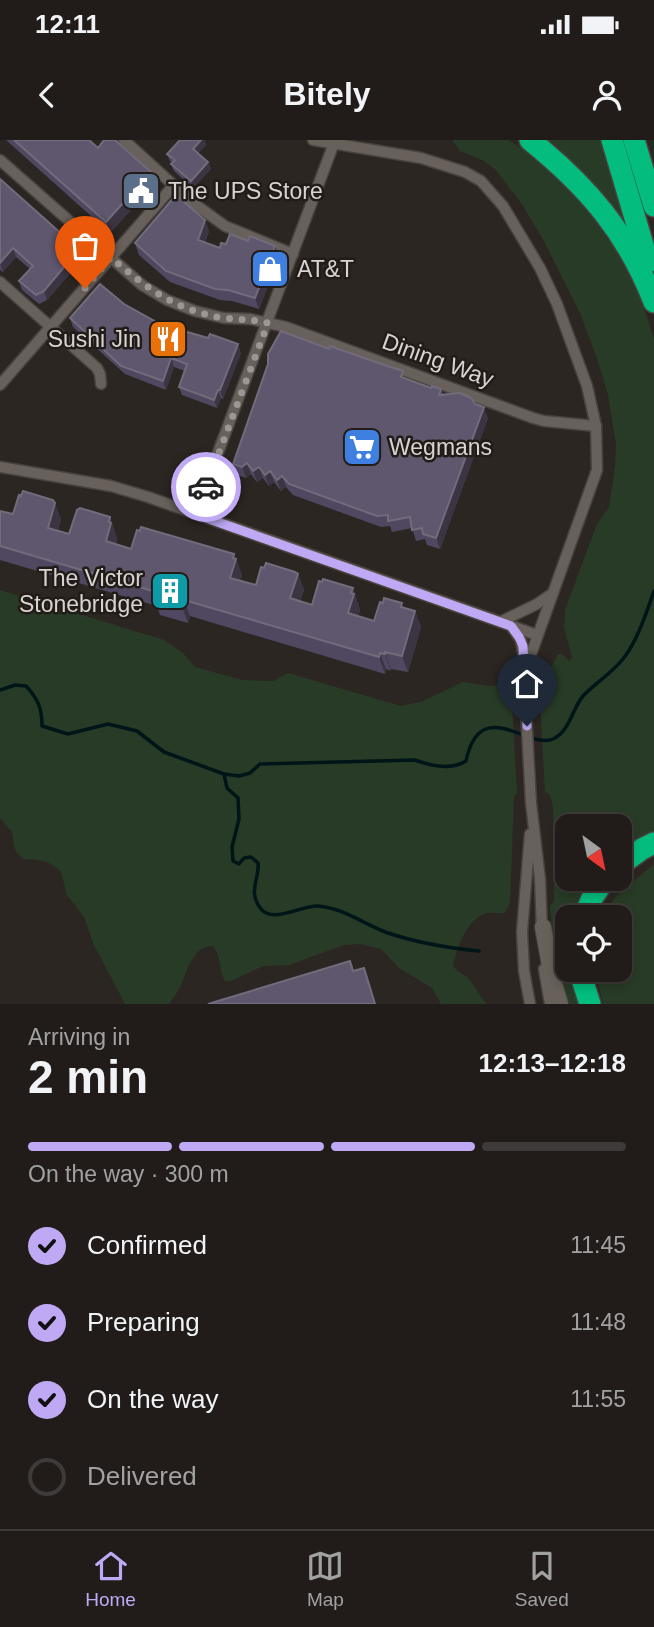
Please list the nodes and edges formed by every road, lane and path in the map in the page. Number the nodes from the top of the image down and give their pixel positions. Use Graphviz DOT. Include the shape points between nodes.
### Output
graph roads {
  1 [pos="124,140"];
  2 [pos="313,140"];
  3 [pos="530,140"];
  4 [pos="612,140"];
  5 [pos="634,140"];
  6 [pos="334,143"];
  7 [pos="0,160"];
  8 [pos="174,185"];
  9 [pos="654,206"];
  10 [pos="293,254"];
  11 [pos="111,257"];
  12 [pos="0,282"];
  13 [pos="654,283"];
  14 [pos="654,302"];
  15 [pos="268,323"];
  16 [pos="51,327"];
  17 [pos="101,384"];
  18 [pos="0,385"];
  19 [pos="596,426"];
  20 [pos="0,467"];
  21 [pos="195,514"];
  22 [pos="553,593"];
  23 [pos="500,622"];
  24 [pos="511,626"];
  25 [pos="537,635"];
  26 [pos="525,670"];
  27 [pos="531,803"];
  28 [pos="654,844"];
  29 [pos="632,856"];
  30 [pos="542,927"];
  31 [pos="583,982"];
  32 [pos="530,1004"];
  33 [pos="550,1004"];
  34 [pos="561,1004"];
  35 [pos="590,1004"];
  1 -- 8 [label="street"];
  2 -- 6 [label="street"];
  3 -- 14 [label="highway" via="585,188 608,216 629,246"];
  4 -- 13 [label="highway"];
  5 -- 9 [label="highway"];
  6 -- 10 [label="street"];
  6 -- 19 [label="street" via="449,167 474,177 493,194 522,236 558,304"];
  7 -- 11 [label="street, Dining Way"];
  8 -- 10 [label="street" via="225,226"];
  8 -- 11 [label="street"];
  10 -- 15 [label="street"];
  11 -- 15 [label="street, Dining Way" via="167,300 224,318"];
  11 -- 16 [label="street"];
  12 -- 16 [label="street"];
  15 -- 19 [label="street, Dining Way" via="533,418"];
  15 -- 21 [label="street"];
  16 -- 17 [label="street" via="97,368"];
  16 -- 18 [label="street"];
  19 -- 22 [label="street" via="597,470"];
  20 -- 21 [label="street" via="111,486"];
  21 -- 23 [label="street"];
  22 -- 23 [label="street"];
  22 -- 25 [label="street"];
  23 -- 24 [label="street"];
  24 -- 25 [label="street"];
  24 -- 26 [label="street" via="521,640"];
  25 -- 26 [label="street"];
  26 -- 27 [label="street"];
  27 -- 30 [label="street"];
  27 -- 32 [label="street" via="522,932"];
  28 -- 29 [label="highway"];
  30 -- 33 [label="street"];
  30 -- 34 [label="main road"];
  31 -- 35 [label="highway"];
}
